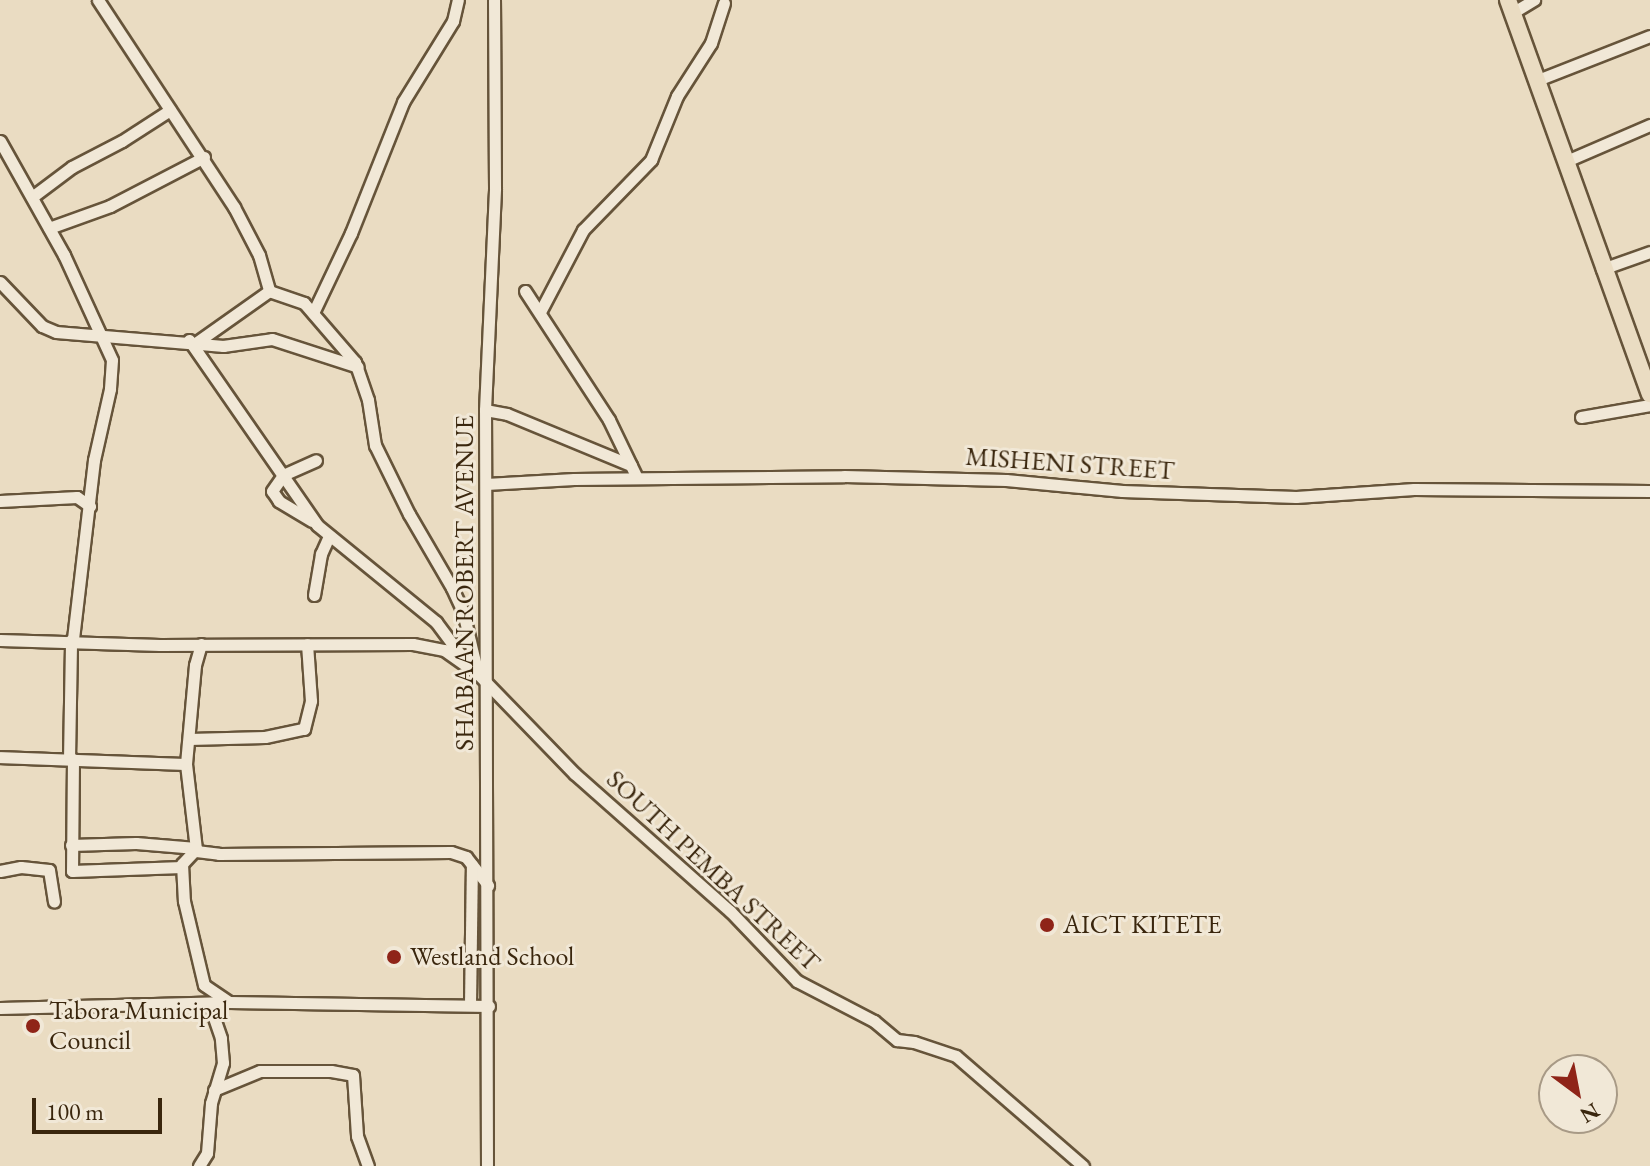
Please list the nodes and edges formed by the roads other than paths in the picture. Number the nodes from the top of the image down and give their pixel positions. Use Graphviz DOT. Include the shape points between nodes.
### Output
graph roads {
  1 [pos="98,0"];
  2 [pos="458,0"];
  3 [pos="494,0"];
  4 [pos="1534,0"];
  5 [pos="724,3"];
  6 [pos="1510,6"];
  7 [pos="1650,36"];
  8 [pos="1535,81"];
  9 [pos="170,110"];
  10 [pos="1650,125"];
  11 [pos="0,141"];
  12 [pos="204,157"];
  13 [pos="1564,162"];
  14 [pos="32,197"];
  15 [pos="49,228"];
  16 [pos="1650,252"];
  17 [pos="1602,269"];
  18 [pos="3,286"];
  19 [pos="269,291"];
  20 [pos="525,291"];
  21 [pos="540,312"];
  22 [pos="313,313"];
  23 [pos="101,334"];
  24 [pos="193,341"];
  25 [pos="358,367"];
  26 [pos="1650,394"];
  27 [pos="1650,405"];
  28 [pos="485,410"];
  29 [pos="1581,417"];
  30 [pos="316,460"];
  31 [pos="631,465"];
  32 [pos="283,475"];
  33 [pos="637,478"];
  34 [pos="486,484"];
  35 [pos="1650,491"];
  36 [pos="0,501"];
  37 [pos="90,506"];
  38 [pos="317,525"];
  39 [pos="329,536"];
  40 [pos="314,595"];
  41 [pos="0,640"];
  42 [pos="72,640"];
  43 [pos="201,644"];
  44 [pos="307,644"];
  45 [pos="474,671"];
  46 [pos="488,684"];
  47 [pos="189,739"];
  48 [pos="0,757"];
  49 [pos="71,759"];
  50 [pos="186,764"];
  51 [pos="71,845"];
  52 [pos="196,850"];
  53 [pos="472,865"];
  54 [pos="182,867"];
  55 [pos="0,871"];
  56 [pos="488,885"];
  57 [pos="54,902"];
  58 [pos="229,1002"];
  59 [pos="209,1003"];
  60 [pos="470,1004"];
  61 [pos="489,1006"];
  62 [pos="0,1008"];
  63 [pos="214,1090"];
  64 [pos="199,1166"];
  65 [pos="368,1166"];
  66 [pos="487,1166"];
  67 [pos="1083,1166"];
  1 -- 9 [label="street"];
  2 -- 22 [label="street" via="453,21 403,102"];
  3 -- 28 [label="street, SHABAAN ROBERT AVENUE" via="495,188"];
  4 -- 6 [label="street"];
  5 -- 21 [label="street" via="711,43 677,96 652,157 583,230"];
  6 -- 8 [label="highway"];
  7 -- 8 [label="street"];
  8 -- 13 [label="highway"];
  9 -- 12 [label="street"];
  9 -- 14 [label="street" via="72,167"];
  10 -- 13 [label="street"];
  11 -- 14 [label="street"];
  12 -- 15 [label="street" via="110,206"];
  12 -- 19 [label="street" via="253,240"];
  13 -- 17 [label="highway"];
  14 -- 15 [label="street"];
  15 -- 23 [label="street"];
  16 -- 17 [label="street"];
  17 -- 26 [label="highway"];
  18 -- 23 [label="street" via="49,329"];
  19 -- 22 [label="street" via="293,297"];
  19 -- 24 [label="street"];
  20 -- 21 [label="street"];
  21 -- 31 [label="street" via="609,420"];
  22 -- 25 [label="street"];
  23 -- 24 [label="street"];
  23 -- 37 [label="street" via="112,365"];
  24 -- 25 [label="street" via="235,346 272,339"];
  24 -- 32 [label="street"];
  25 -- 45 [label="street" via="375,445 452,588 466,624"];
  27 -- 29 [label="street"];
  28 -- 31 [label="street" via="507,414"];
  28 -- 34 [label="street, SHABAAN ROBERT AVENUE"];
  30 -- 32 [label="street"];
  31 -- 33 [label="street"];
  32 -- 38 [label="street"];
  32 -- 38 [label="street" via="274,496"];
  33 -- 34 [label="street, MISHENI STREET"];
  33 -- 35 [label="street, MISHENI STREET" via="1006,480 1122,491 1296,497 1414,489"];
  34 -- 46 [label="street, SHABAAN ROBERT AVENUE"];
  36 -- 37 [label="street" via="77,497"];
  37 -- 42 [label="street"];
  38 -- 39 [label="street"];
  39 -- 40 [label="street"];
  39 -- 45 [label="street" via="436,622"];
  41 -- 42 [label="street"];
  42 -- 43 [label="street"];
  42 -- 49 [label="street"];
  43 -- 44 [label="street"];
  43 -- 47 [label="street"];
  44 -- 45 [label="street" via="433,647"];
  44 -- 47 [label="street" via="311,701 304,729 265,737"];
  45 -- 46 [label="street, SOUTH PEMBA STREET"];
  46 -- 56 [label="street, SHABAAN ROBERT AVENUE"];
  46 -- 67 [label="street, SOUTH PEMBA STREET" via="575,774 730,911 797,981 868,1018 897,1040 956,1056"];
  47 -- 50 [label="street"];
  48 -- 49 [label="street"];
  49 -- 50 [label="street"];
  49 -- 51 [label="street"];
  50 -- 52 [label="street"];
  51 -- 52 [label="street" via="136,843"];
  51 -- 54 [label="street" via="74,873"];
  52 -- 53 [label="street" via="451,852"];
  52 -- 54 [label="street"];
  53 -- 56 [label="street"];
  53 -- 60 [label="street"];
  54 -- 58 [label="street" via="184,905 203,982"];
  55 -- 57 [label="street" via="49,870"];
  56 -- 61 [label="street, SHABAAN ROBERT AVENUE"];
  58 -- 59 [label="street"];
  58 -- 60 [label="street"];
  59 -- 62 [label="street"];
  59 -- 63 [label="street" via="223,1055"];
  60 -- 61 [label="street"];
  61 -- 66 [label="street, SHABAAN ROBERT AVENUE"];
  63 -- 64 [label="street" via="207,1153"];
  63 -- 65 [label="street" via="260,1071 353,1075 357,1136"];
}
